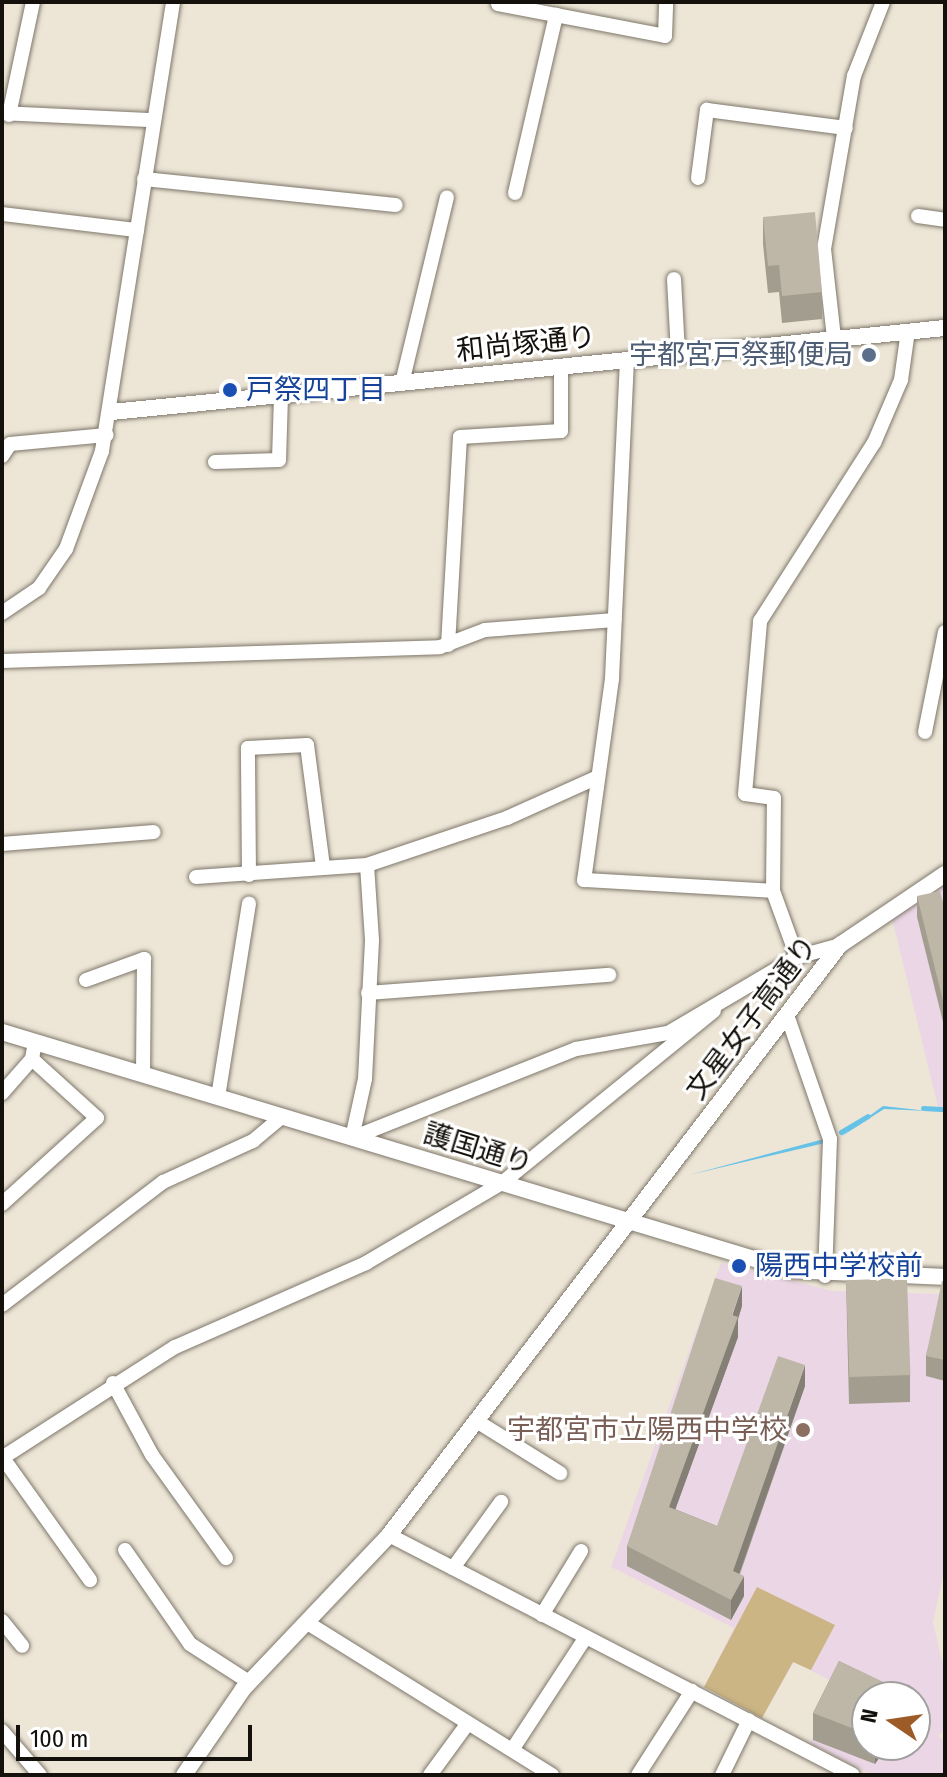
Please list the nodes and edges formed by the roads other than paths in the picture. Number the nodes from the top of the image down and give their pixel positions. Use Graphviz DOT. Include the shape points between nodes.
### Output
graph roads {
  1 [pos="33,2"];
  2 [pos="173,2"];
  3 [pos="666,2"];
  4 [pos="883,2"];
  5 [pos="498,4"];
  6 [pos="556,15"];
  7 [pos="5,114"];
  8 [pos="152,120"];
  9 [pos="846,128"];
  10 [pos="698,178"];
  11 [pos="144,179"];
  12 [pos="515,193"];
  13 [pos="447,197"];
  14 [pos="396,205"];
  15 [pos="2,214"];
  16 [pos="918,216"];
  17 [pos="945,220"];
  18 [pos="137,230"];
  19 [pos="674,279"];
  20 [pos="945,328"];
  21 [pos="908,331"];
  22 [pos="834,338"];
  23 [pos="678,354"];
  24 [pos="627,360"];
  25 [pos="561,366"];
  26 [pos="402,383"];
  27 [pos="281,395"];
  28 [pos="112,412"];
  29 [pos="107,435"];
  30 [pos="2,456"];
  31 [pos="215,462"];
  32 [pos="2,613"];
  33 [pos="615,620"];
  34 [pos="945,632"];
  35 [pos="448,645"];
  36 [pos="2,661"];
  37 [pos="925,732"];
  38 [pos="598,777"];
  39 [pos="154,832"];
  40 [pos="2,844"];
  41 [pos="367,865"];
  42 [pos="323,866"];
  43 [pos="945,874"];
  44 [pos="249,875"];
  45 [pos="196,877"];
  46 [pos="773,891"];
  47 [pos="249,903"];
  48 [pos="840,945"];
  49 [pos="797,957"];
  50 [pos="609,975"];
  51 [pos="86,980"];
  52 [pos="368,993"];
  53 [pos="714,1011"];
  54 [pos="787,1015"];
  55 [pos="2,1032"];
  56 [pos="35,1042"];
  57 [pos="32,1059"];
  58 [pos="143,1074"];
  59 [pos="2,1093"];
  60 [pos="218,1097"];
  61 [pos="283,1116"];
  62 [pos="352,1138"];
  63 [pos="502,1183"];
  64 [pos="2,1204"];
  65 [pos="629,1222"];
  66 [pos="825,1276"];
  67 [pos="945,1277"];
  68 [pos="2,1305"];
  69 [pos="113,1383"];
  70 [pos="478,1422"];
  71 [pos="2,1458"];
  72 [pos="560,1473"];
  73 [pos="501,1502"];
  74 [pos="389,1535"];
  75 [pos="125,1550"];
  76 [pos="581,1551"];
  77 [pos="226,1558"];
  78 [pos="453,1568"];
  79 [pos="90,1580"];
  80 [pos="542,1615"];
  81 [pos="2,1621"];
  82 [pos="306,1622"];
  83 [pos="586,1637"];
  84 [pos="22,1646"];
  85 [pos="249,1682"];
  86 [pos="692,1691"];
  87 [pos="749,1720"];
  88 [pos="468,1723"];
  89 [pos="2,1731"];
  90 [pos="512,1750"];
  91 [pos="40,1775"];
  92 [pos="184,1775"];
  93 [pos="430,1775"];
  94 [pos="552,1775"];
  95 [pos="638,1775"];
  96 [pos="722,1775"];
  97 [pos="853,1775"];
  1 -- 7 [label="street"];
  2 -- 8 [label="street"];
  3 -- 6 [label="street" via="665,36"];
  4 -- 9 [label="street" via="854,76"];
  5 -- 6 [label="street"];
  6 -- 12 [label="street"];
  7 -- 8 [label="street"];
  8 -- 11 [label="street"];
  9 -- 10 [label="street" via="707,110"];
  9 -- 22 [label="street" via="824,249"];
  11 -- 14 [label="street"];
  11 -- 18 [label="street"];
  13 -- 26 [label="street"];
  15 -- 18 [label="street"];
  16 -- 17 [label="street"];
  18 -- 28 [label="street"];
  19 -- 23 [label="street"];
  20 -- 21 [label="street, 和尚塚通り"];
  21 -- 22 [label="street, 和尚塚通り"];
  21 -- 46 [label="street" via="901,380 874,443 760,621 745,794 774,798"];
  22 -- 23 [label="street, 和尚塚通り"];
  23 -- 24 [label="street, 和尚塚通り"];
  24 -- 25 [label="street, 和尚塚通り"];
  24 -- 33 [label="street"];
  25 -- 26 [label="street, 和尚塚通り"];
  25 -- 35 [label="street" via="561,431 460,437"];
  26 -- 27 [label="street, 和尚塚通り"];
  27 -- 28 [label="street, 和尚塚通り"];
  27 -- 31 [label="street" via="279,460"];
  28 -- 29 [label="street"];
  29 -- 30 [label="street" via="10,444"];
  29 -- 32 [label="street" via="66,549 39,588"];
  33 -- 35 [label="street" via="485,630"];
  33 -- 38 [label="street"];
  34 -- 37 [label="street"];
  35 -- 36 [label="street"];
  38 -- 41 [label="street" via="507,818"];
  38 -- 46 [label="street" via="584,880"];
  39 -- 40 [label="street"];
  41 -- 42 [label="street"];
  41 -- 52 [label="street"];
  42 -- 44 [label="street"];
  42 -- 44 [label="street" via="307,745 248,748"];
  43 -- 48 [label="street, 文星女子高通り"];
  44 -- 45 [label="street"];
  46 -- 49 [label="street"];
  47 -- 60 [label="street"];
  48 -- 49 [label="street"];
  48 -- 54 [label="street, 文星女子高通り"];
  49 -- 53 [label="street"];
  50 -- 52 [label="street"];
  51 -- 58 [label="street" via="144,959"];
  52 -- 62 [label="street" via="365,1079"];
  53 -- 62 [label="street" via="668,1033 576,1049"];
  53 -- 63 [label="street"];
  54 -- 65 [label="street, 文星女子高通り"];
  54 -- 66 [label="street" via="830,1139"];
  55 -- 56 [label="street, 護国通り"];
  56 -- 57 [label="street"];
  56 -- 58 [label="street, 護国通り"];
  57 -- 59 [label="street"];
  57 -- 64 [label="street" via="97,1118"];
  58 -- 60 [label="street, 護国通り"];
  60 -- 61 [label="street, 護国通り"];
  61 -- 62 [label="street, 護国通り"];
  61 -- 68 [label="street" via="253,1141 163,1182"];
  62 -- 63 [label="street, 護国通り"];
  63 -- 65 [label="street, 護国通り"];
  63 -- 69 [label="street" via="366,1263 239,1314"];
  65 -- 66 [label="street, 護国通り"];
  65 -- 70 [label="street, 文星女子高通り"];
  66 -- 67 [label="street, 護国通り"];
  69 -- 71 [label="street"];
  69 -- 77 [label="street" via="152,1455"];
  70 -- 72 [label="street"];
  70 -- 74 [label="street, 文星女子高通り"];
  71 -- 79 [label="street"];
  73 -- 78 [label="street"];
  74 -- 78 [label="street"];
  74 -- 82 [label="street, 文星女子高通り"];
  75 -- 85 [label="street" via="190,1644"];
  76 -- 80 [label="street"];
  78 -- 80 [label="street"];
  80 -- 83 [label="street"];
  81 -- 84 [label="street"];
  82 -- 85 [label="street, 文星女子高通り"];
  82 -- 88 [label="street"];
  83 -- 86 [label="street"];
  83 -- 90 [label="street"];
  85 -- 92 [label="street, 文星女子高通り"];
  86 -- 87 [label="street"];
  86 -- 95 [label="street"];
  87 -- 96 [label="street"];
  87 -- 97 [label="street"];
  88 -- 90 [label="street"];
  88 -- 93 [label="street"];
  89 -- 91 [label="street"];
  90 -- 94 [label="street"];
}
